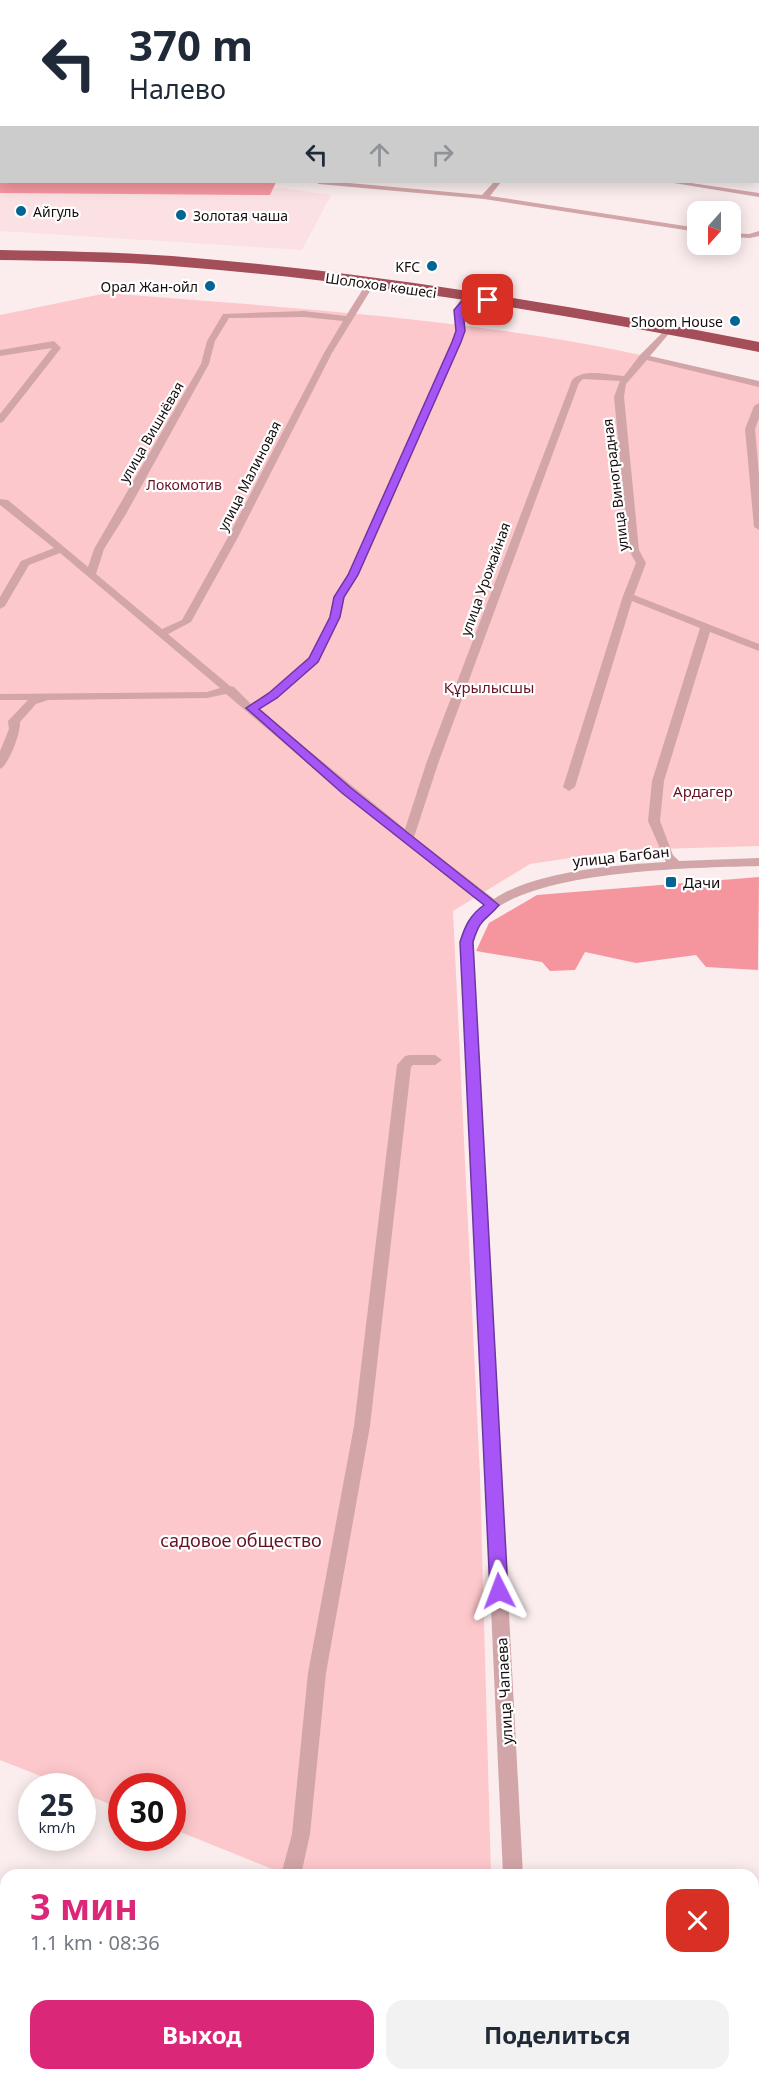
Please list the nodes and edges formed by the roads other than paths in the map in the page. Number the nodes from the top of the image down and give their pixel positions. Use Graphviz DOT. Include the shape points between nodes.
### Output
graph roads {
  1 [pos="330,183"];
  2 [pos="497,183"];
  3 [pos="679,183"];
  4 [pos="759,195"];
  5 [pos="484,197"];
  6 [pos="687,228"];
  7 [pos="759,233"];
  8 [pos="741,236"];
  9 [pos="0,248"];
  10 [pos="0,255"];
  11 [pos="371,283"];
  12 [pos="468,297"];
  13 [pos="347,319"];
  14 [pos="668,330"];
  15 [pos="759,339"];
  16 [pos="759,347"];
  17 [pos="0,353"];
  18 [pos="643,357"];
  19 [pos="626,379"];
  20 [pos="759,384"];
  21 [pos="759,406"];
  22 [pos="0,420"];
  23 [pos="0,502"];
  24 [pos="759,527"];
  25 [pos="61,549"];
  26 [pos="91,574"];
  27 [pos="628,596"];
  28 [pos="0,606"];
  29 [pos="706,626"];
  30 [pos="161,633"];
  31 [pos="759,648"];
  32 [pos="230,689"];
  33 [pos="50,695"];
  34 [pos="0,697"];
  35 [pos="252,708"];
  36 [pos="0,765"];
  37 [pos="569,787"];
  38 [pos="408,837"];
  39 [pos="759,862"];
  40 [pos="677,866"];
  41 [pos="493,905"];
  42 [pos="435,1060"];
  43 [pos="292,1869"];
  44 [pos="513,1869"];
  1 -- 5 [label="street"];
  2 -- 5 [label="street"];
  3 -- 4 [label="street"];
  5 -- 6 [label="street"];
  7 -- 8 [label="street"];
  9 -- 15 [label="highway, Шолохов көшесі" via="141,252 291,266 527,298"];
  10 -- 11 [label="highway, Шолохов көшесі" via="172,261"];
  11 -- 12 [label="highway, Шолохов көшесі"];
  11 -- 13 [label="street, улица Малиновая"];
  12 -- 14 [label="highway, Шолохов көшесі"];
  12 -- 35 [label="street" via="458,310 460,331 456,342 314,660"];
  13 -- 26 [label="street, улица Вишнёвая" via="304,314 226,316 211,341 205,364 99,549"];
  13 -- 30 [label="street, улица Малиновая" via="186,622"];
  14 -- 16 [label="highway, Шолохов көшесі"];
  14 -- 18 [label="street, улица Виноградная"];
  17 -- 22 [label="street" via="54,344 57,348"];
  18 -- 19 [label="street, улица Виноградная"];
  18 -- 20 [label="street"];
  19 -- 27 [label="street, улица Виноградная" via="619,397 634,550 641,564"];
  19 -- 38 [label="street, улица Урожайная" via="586,376 575,382"];
  21 -- 24 [label="street" via="750,429"];
  23 -- 25 [label="street" via="5,502"];
  25 -- 26 [label="street"];
  25 -- 28 [label="street" via="26,563"];
  26 -- 30 [label="street"];
  27 -- 29 [label="street"];
  27 -- 37 [label="street, улица Виноградная"];
  29 -- 31 [label="street"];
  29 -- 40 [label="street" via="658,781 654,821 668,857"];
  30 -- 32 [label="street"];
  32 -- 33 [label="street" via="207,695"];
  32 -- 35 [label="street"];
  33 -- 34 [label="street"];
  33 -- 36 [label="street" via="32,702 14,721 15,729"];
  35 -- 38 [label="street"];
  38 -- 41 [label="street"];
  39 -- 40 [label="street, улица Багбан"];
  40 -- 41 [label="street, улица Багбан" via="569,878 526,889"];
  41 -- 44 [label="street, улица Чапаева" via="471,926 467,942"];
  42 -- 43 [label="street" via="410,1060 404,1065 362,1426 317,1672 301,1834"];
}
